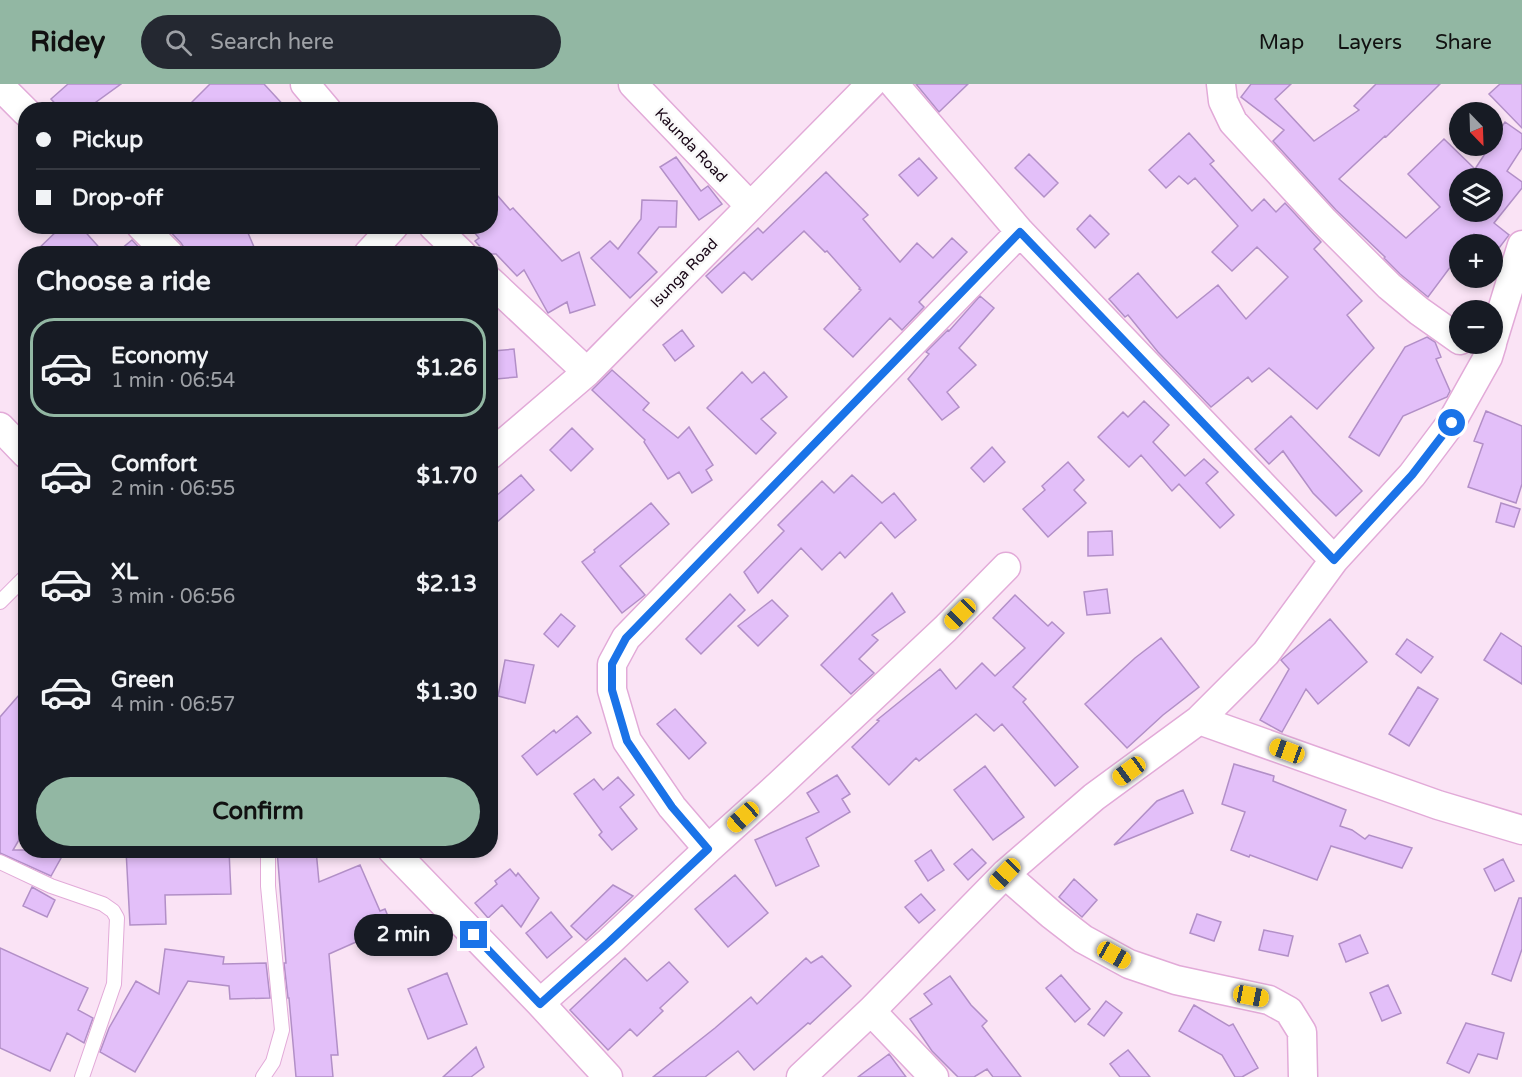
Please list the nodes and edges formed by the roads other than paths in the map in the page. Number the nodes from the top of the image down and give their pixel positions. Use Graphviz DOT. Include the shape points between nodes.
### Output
graph roads {
  1 [pos="305,84"];
  2 [pos="633,84"];
  3 [pos="870,84"];
  4 [pos="894,84"];
  5 [pos="1221,84"];
  6 [pos="0,86"];
  7 [pos="320,102"];
  8 [pos="18,104"];
  9 [pos="750,206"];
  10 [pos="1020,232"];
  11 [pos="149,234"];
  12 [pos="387,234"];
  13 [pos="441,234"];
  14 [pos="1522,245"];
  15 [pos="161,246"];
  16 [pos="375,246"];
  17 [pos="454,246"];
  18 [pos="498,289"];
  19 [pos="1502,300"];
  20 [pos="1449,332"];
  21 [pos="1482,354"];
  22 [pos="587,372"];
  23 [pos="0,427"];
  24 [pos="18,446"];
  25 [pos="498,448"];
  26 [pos="1334,560"];
  27 [pos="1006,567"];
  28 [pos="18,584"];
  29 [pos="0,602"];
  30 [pos="1199,720"];
  31 [pos="1522,830"];
  32 [pos="708,849"];
  33 [pos="268,858"];
  34 [pos="400,858"];
  35 [pos="0,862"];
  36 [pos="1005,874"];
  37 [pos="540,1004"];
  38 [pos="871,1011"];
  39 [pos="82,1077"];
  40 [pos="263,1077"];
  41 [pos="608,1077"];
  42 [pos="801,1077"];
  43 [pos="934,1077"];
  44 [pos="1304,1077"];
  1 -- 7 [label="street"];
  2 -- 9 [label="street, Kaunda Road"];
  3 -- 9 [label="street, Isunga Road"];
  4 -- 10 [label="street"];
  5 -- 20 [label="street" via="1223,101 1233,122 1389,286"];
  6 -- 8 [label="street"];
  9 -- 22 [label="street, Isunga Road"];
  10 -- 26 [label="street"];
  10 -- 32 [label="street" via="626,638 612,664 612,690 627,741 672,807"];
  11 -- 15 [label="street"];
  12 -- 16 [label="street"];
  13 -- 17 [label="street"];
  14 -- 19 [label="street"];
  18 -- 22 [label="street"];
  21 -- 26 [label="street" via="1452,423 1412,475"];
  22 -- 25 [label="street, Isunga Road"];
  23 -- 24 [label="street"];
  26 -- 30 [label="street" via="1266,652"];
  27 -- 32 [label="street" via="945,629"];
  28 -- 29 [label="lane"];
  30 -- 31 [label="street" via="1438,805"];
  30 -- 36 [label="street" via="1094,797"];
  32 -- 37 [label="street"];
  33 -- 40 [label="lane" via="282,1030 273,1062"];
  34 -- 37 [label="street"];
  35 -- 39 [label="lane" via="103,904 117,918 114,984"];
  36 -- 38 [label="street"];
  36 -- 44 [label="street" via="1083,939 1130,964 1176,980 1269,1000 1289,1011 1302,1032"];
  37 -- 41 [label="street"];
  38 -- 42 [label="street"];
  38 -- 43 [label="street"];
}
